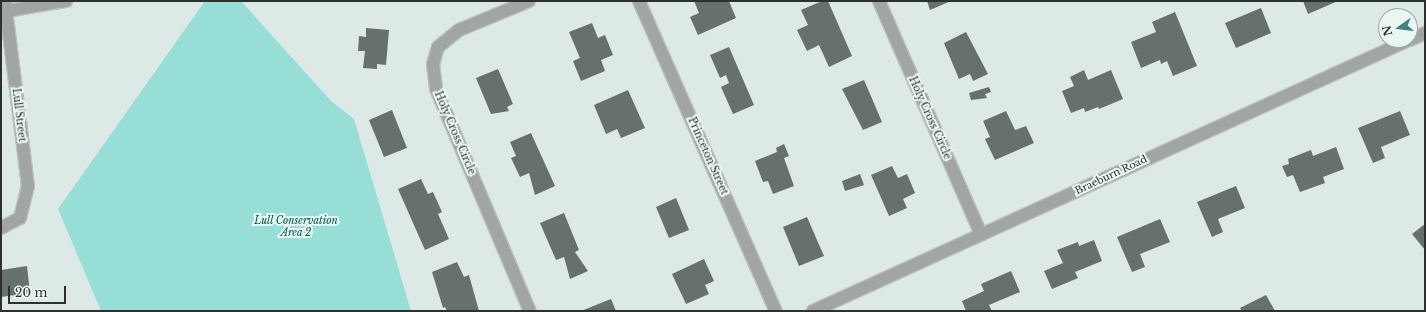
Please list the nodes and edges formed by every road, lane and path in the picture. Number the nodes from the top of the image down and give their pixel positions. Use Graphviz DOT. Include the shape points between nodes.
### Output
graph roads {
  1 [pos="66,1"];
  2 [pos="529,1"];
  3 [pos="638,1"];
  4 [pos="880,1"];
  5 [pos="5,6"];
  6 [pos="1392,48"];
  7 [pos="1,228"];
  8 [pos="982,235"];
  9 [pos="530,311"];
  10 [pos="776,311"];
  11 [pos="813,311"];
  1 -- 5 [label="street"];
  2 -- 9 [label="street, Holy Cross Circle" via="459,30 438,47 433,64 436,89"];
  3 -- 10 [label="street, Princeton Street"];
  4 -- 8 [label="street, Holy Cross Circle"];
  5 -- 7 [label="street, Lull Street" via="28,186 23,212 13,224"];
  6 -- 8 [label="street, Braeburn Road"];
  8 -- 11 [label="street, Braeburn Road"];
}
